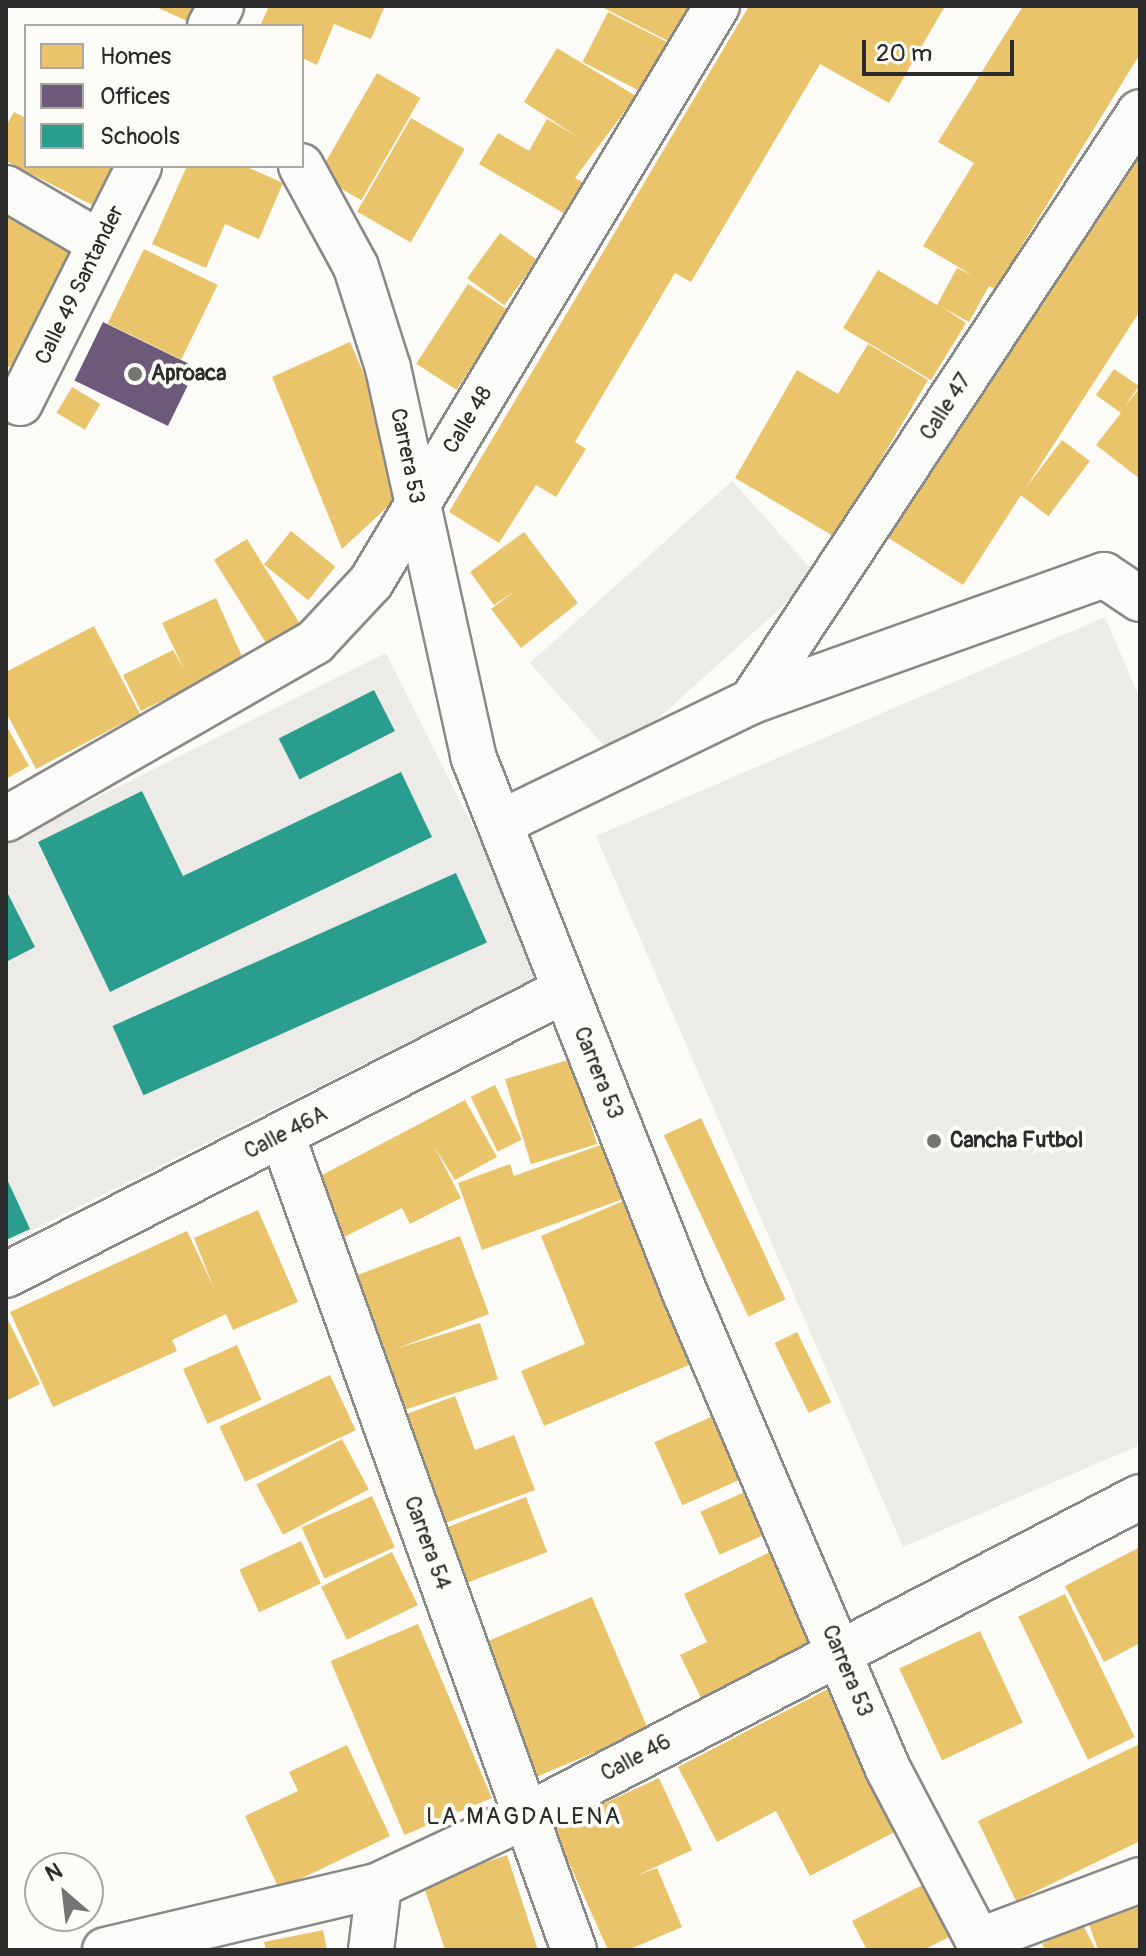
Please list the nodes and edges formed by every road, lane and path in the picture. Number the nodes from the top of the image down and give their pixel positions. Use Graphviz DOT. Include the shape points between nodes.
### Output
graph roads {
  1 [pos="221,6"];
  2 [pos="717,6"];
  3 [pos="211,24"];
  4 [pos="1140,112"];
  5 [pos="138,168"];
  6 [pos="302,168"];
  7 [pos="6,188"];
  8 [pos="100,243"];
  9 [pos="20,403"];
  10 [pos="418,504"];
  11 [pos="1140,599"];
  12 [pos="752,701"];
  13 [pos="6,819"];
  14 [pos="500,823"];
  15 [pos="565,990"];
  16 [pos="282,1135"];
  17 [pos="6,1275"];
  18 [pos="1140,1497"];
  19 [pos="838,1651"];
  20 [pos="524,1817"];
  21 [pos="1140,1880"];
  22 [pos="379,1885"];
  23 [pos="980,1945"];
  24 [pos="105,1950"];
  25 [pos="371,1950"];
  26 [pos="574,1950"];
  1 -- 3 [label="street"];
  2 -- 10 [label="street, Calle 48"];
  4 -- 12 [label="street, Calle 47"];
  5 -- 8 [label="street, Calle 49 Santander"];
  6 -- 10 [label="street, Carrera 53" via="356,267"];
  7 -- 8 [label="street"];
  8 -- 9 [label="street, Calle 49 Santander"];
  10 -- 13 [label="street, Calle 48" via="371,582 315,642"];
  10 -- 14 [label="street, Carrera 53" via="473,756"];
  11 -- 12 [label="street" via="1104,575"];
  12 -- 14 [label="street"];
  14 -- 15 [label="street, Carrera 53"];
  15 -- 16 [label="street, Calle 46A"];
  15 -- 19 [label="street, Carrera 53"];
  16 -- 17 [label="street, Calle 46A"];
  16 -- 20 [label="street, Carrera 54"];
  18 -- 19 [label="street, Calle 46"];
  19 -- 20 [label="street, Calle 46"];
  19 -- 23 [label="street, Carrera 53" via="888,1769"];
  20 -- 22 [label="street, Calle 46"];
  20 -- 26 [label="street, Carrera 54"];
  21 -- 23 [label="street"];
  22 -- 24 [label="street, Calle 46"];
  22 -- 25 [label="street"];
}
